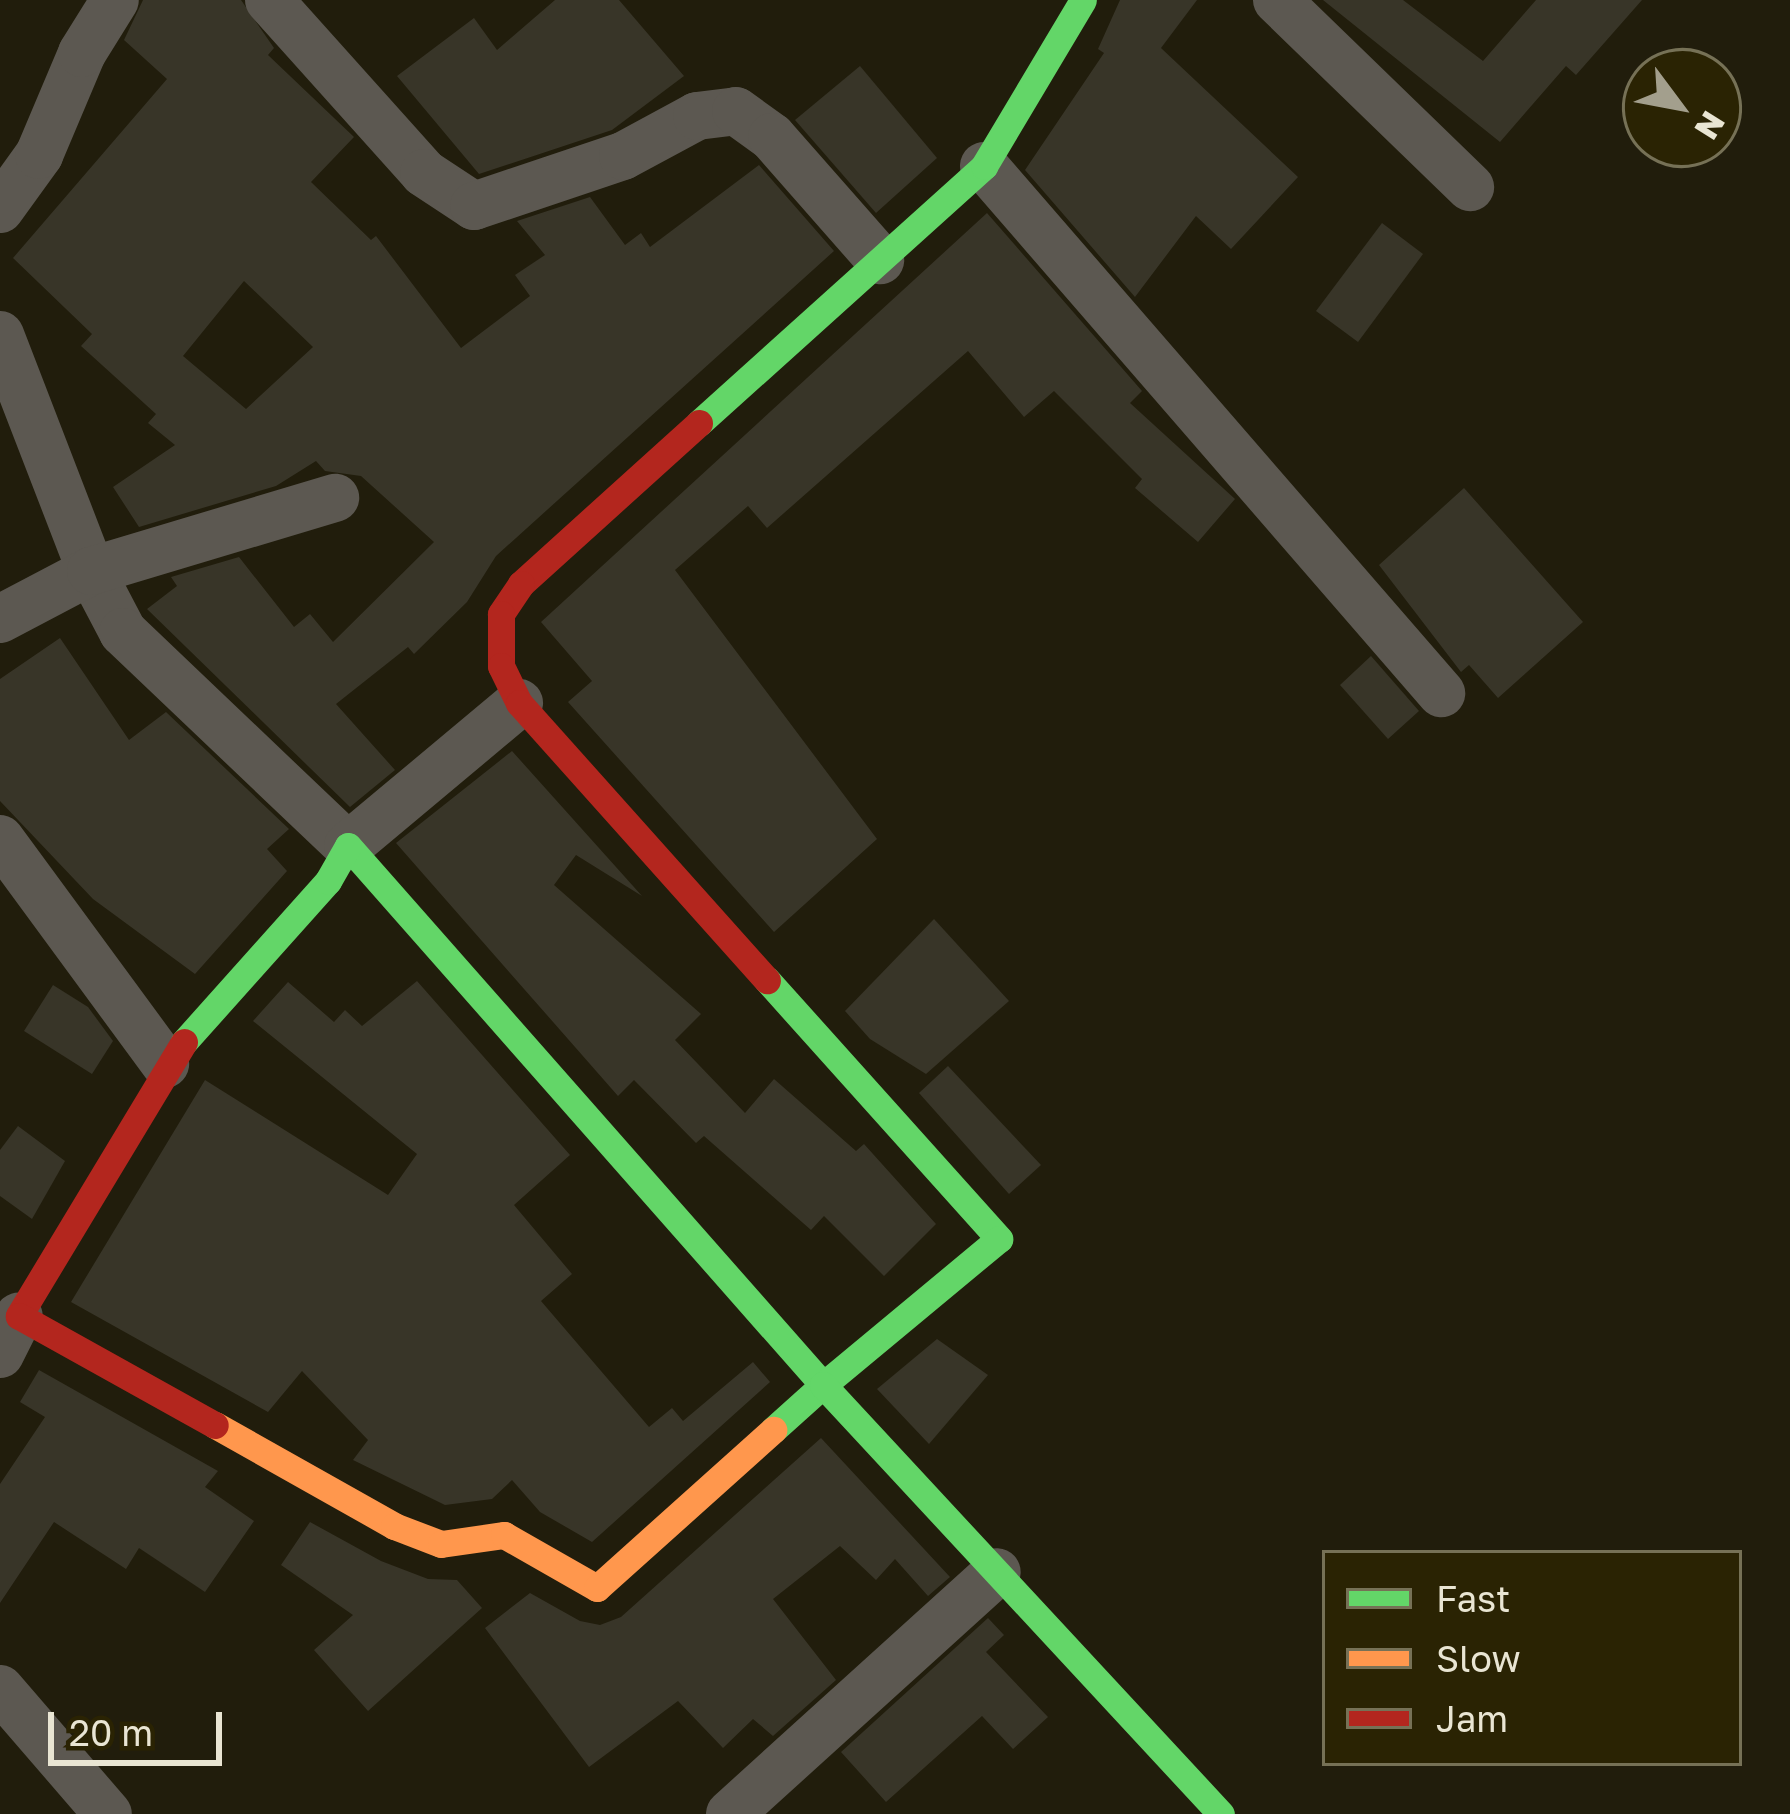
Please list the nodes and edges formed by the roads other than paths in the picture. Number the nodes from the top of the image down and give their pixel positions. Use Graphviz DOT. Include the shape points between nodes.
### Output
graph roads {
  1 [pos="115,0"];
  2 [pos="269,0"];
  3 [pos="1083,0"];
  4 [pos="1277,0"];
  5 [pos="984,166"];
  6 [pos="1470,188"];
  7 [pos="0,209"];
  8 [pos="880,260"];
  9 [pos="0,335"];
  10 [pos="334,498"];
  11 [pos="91,571"];
  12 [pos="0,619"];
  13 [pos="1441,693"];
  14 [pos="519,704"];
  15 [pos="0,839"];
  16 [pos="348,846"];
  17 [pos="165,1064"];
  18 [pos="10,1335"];
  19 [pos="823,1385"];
  20 [pos="997,1572"];
  21 [pos="0,1689"];
  22 [pos="108,1814"];
  23 [pos="730,1814"];
  24 [pos="1221,1814"];
  1 -- 7 [label="street" via="82,53 40,155"];
  2 -- 8 [label="street" via="424,173 474,206 622,156 697,116 736,111 772,136"];
  3 -- 5 [label="street"];
  4 -- 6 [label="street"];
  5 -- 8 [label="street"];
  5 -- 13 [label="street"];
  8 -- 14 [label="street" via="521,584 501,614 501,666"];
  9 -- 11 [label="street"];
  10 -- 11 [label="street"];
  11 -- 12 [label="street"];
  11 -- 16 [label="street" via="123,632"];
  14 -- 16 [label="street"];
  14 -- 19 [label="street" via="999,1239"];
  15 -- 17 [label="street"];
  16 -- 17 [label="street" via="328,881"];
  16 -- 19 [label="street"];
  17 -- 18 [label="street"];
  18 -- 19 [label="street" via="394,1526 441,1544 504,1535 596,1588"];
  19 -- 20 [label="street"];
  20 -- 23 [label="street"];
  20 -- 24 [label="street"];
  21 -- 22 [label="street"];
}
